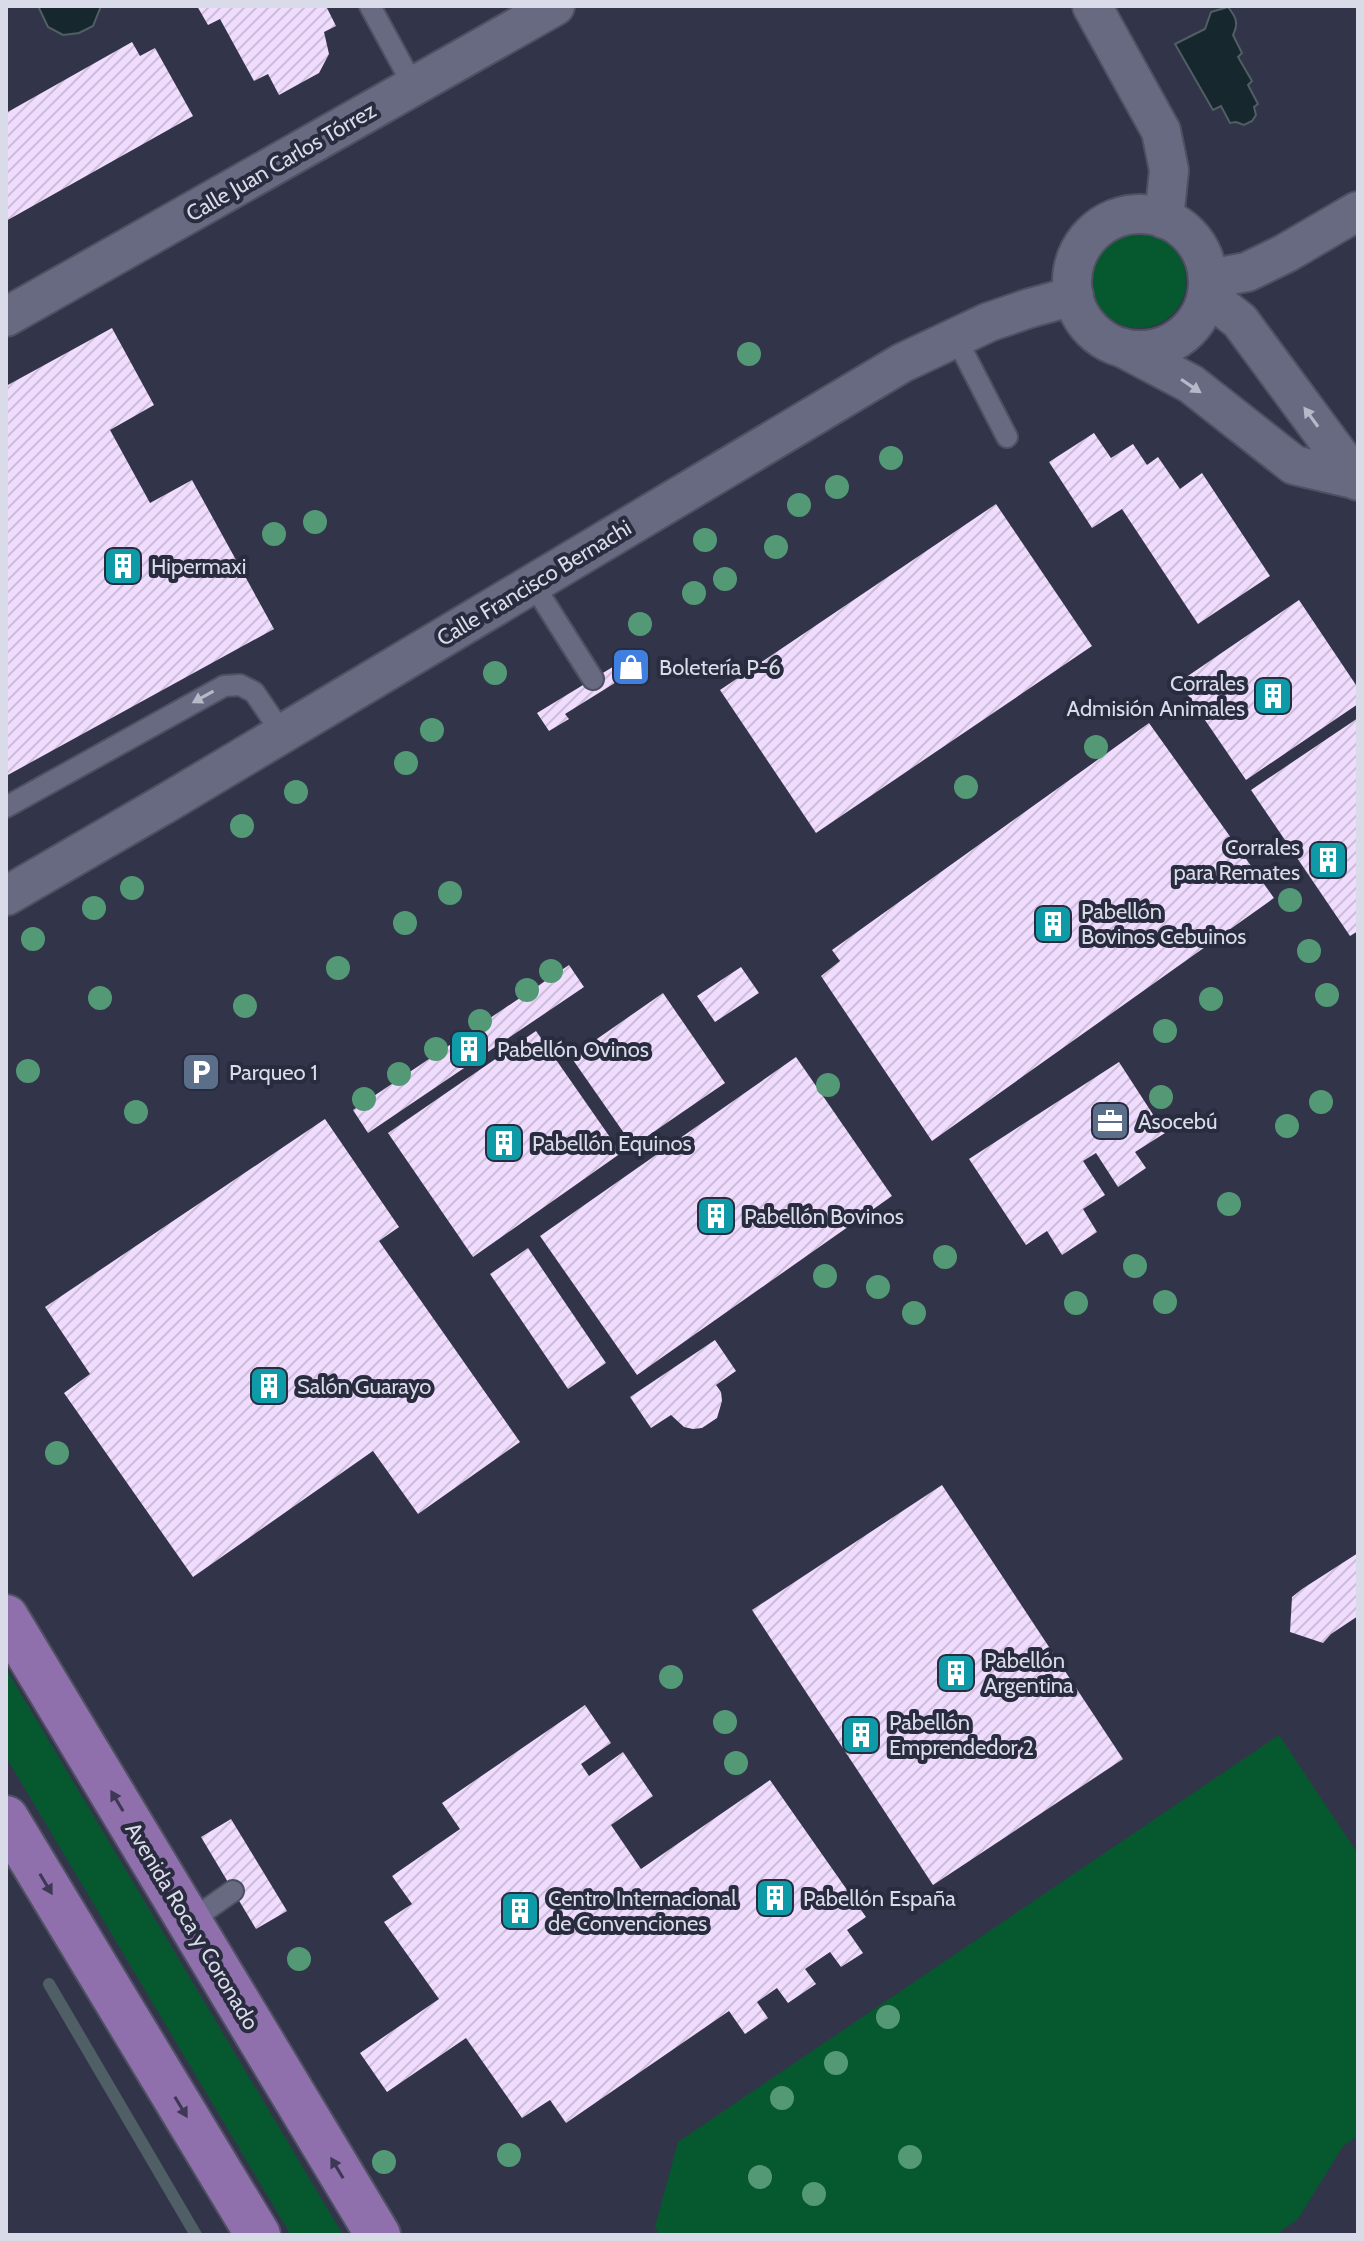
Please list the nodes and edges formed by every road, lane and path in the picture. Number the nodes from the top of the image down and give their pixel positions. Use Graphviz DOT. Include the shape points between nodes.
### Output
graph roads {
  1 [pos="370,6"];
  2 [pos="555,6"];
  3 [pos="1092,6"];
  4 [pos="414,87"];
  5 [pos="1358,211"];
  6 [pos="1164,219"];
  7 [pos="1207,287"];
  8 [pos="1074,296"];
  9 [pos="6,317"];
  10 [pos="956,338"];
  11 [pos="1123,348"];
  12 [pos="1007,437"];
  13 [pos="1358,480"];
  14 [pos="533,584"];
  15 [pos="593,679"];
  16 [pos="282,733"];
  17 [pos="6,807"];
  18 [pos="6,896"];
  19 [pos="6,1617"];
  20 [pos="6,1818"];
  21 [pos="233,1891"];
  22 [pos="189,1922"];
  23 [pos="258,2235"];
  24 [pos="378,2235"];
  1 -- 4 [label="lane"];
  2 -- 4 [label="street, Calle Juan Carlos Tórrez"];
  3 -- 6 [label="street" via="1161,131 1169,170"];
  4 -- 9 [label="street, Calle Juan Carlos Tórrez"];
  5 -- 7 [label="street" via="1286,253"];
  6 -- 7 [label="street" via="1190,236 1199,249"];
  6 -- 8 [label="street" via="1132,214 1102,225 1078,257"];
  7 -- 11 [label="street" via="1202,310 1183,335 1139,350"];
  13 -- 7 [label="street, one-way" via="1240,321"];
  8 -- 10 [label="street, Calle Francisco Bernachi" via="989,322"];
  8 -- 11 [label="street" via="1097,334"];
  10 -- 12 [label="lane"];
  10 -- 14 [label="street, Calle Francisco Bernachi" via="902,363"];
  11 -- 13 [label="street, one-way" via="1191,384 1294,465"];
  14 -- 15 [label="lane"];
  14 -- 16 [label="street, Calle Francisco Bernachi"];
  16 -- 17 [label="lane, one-way" via="254,692 240,685 224,686"];
  16 -- 18 [label="street, Calle Francisco Bernachi"];
  22 -- 19 [label="main road, Avenida Roca y Coronado, one-way"];
  20 -- 23 [label="main road, one-way"];
  21 -- 22 [label="lane"];
  24 -- 22 [label="main road, Avenida Roca y Coronado, one-way"];
}
